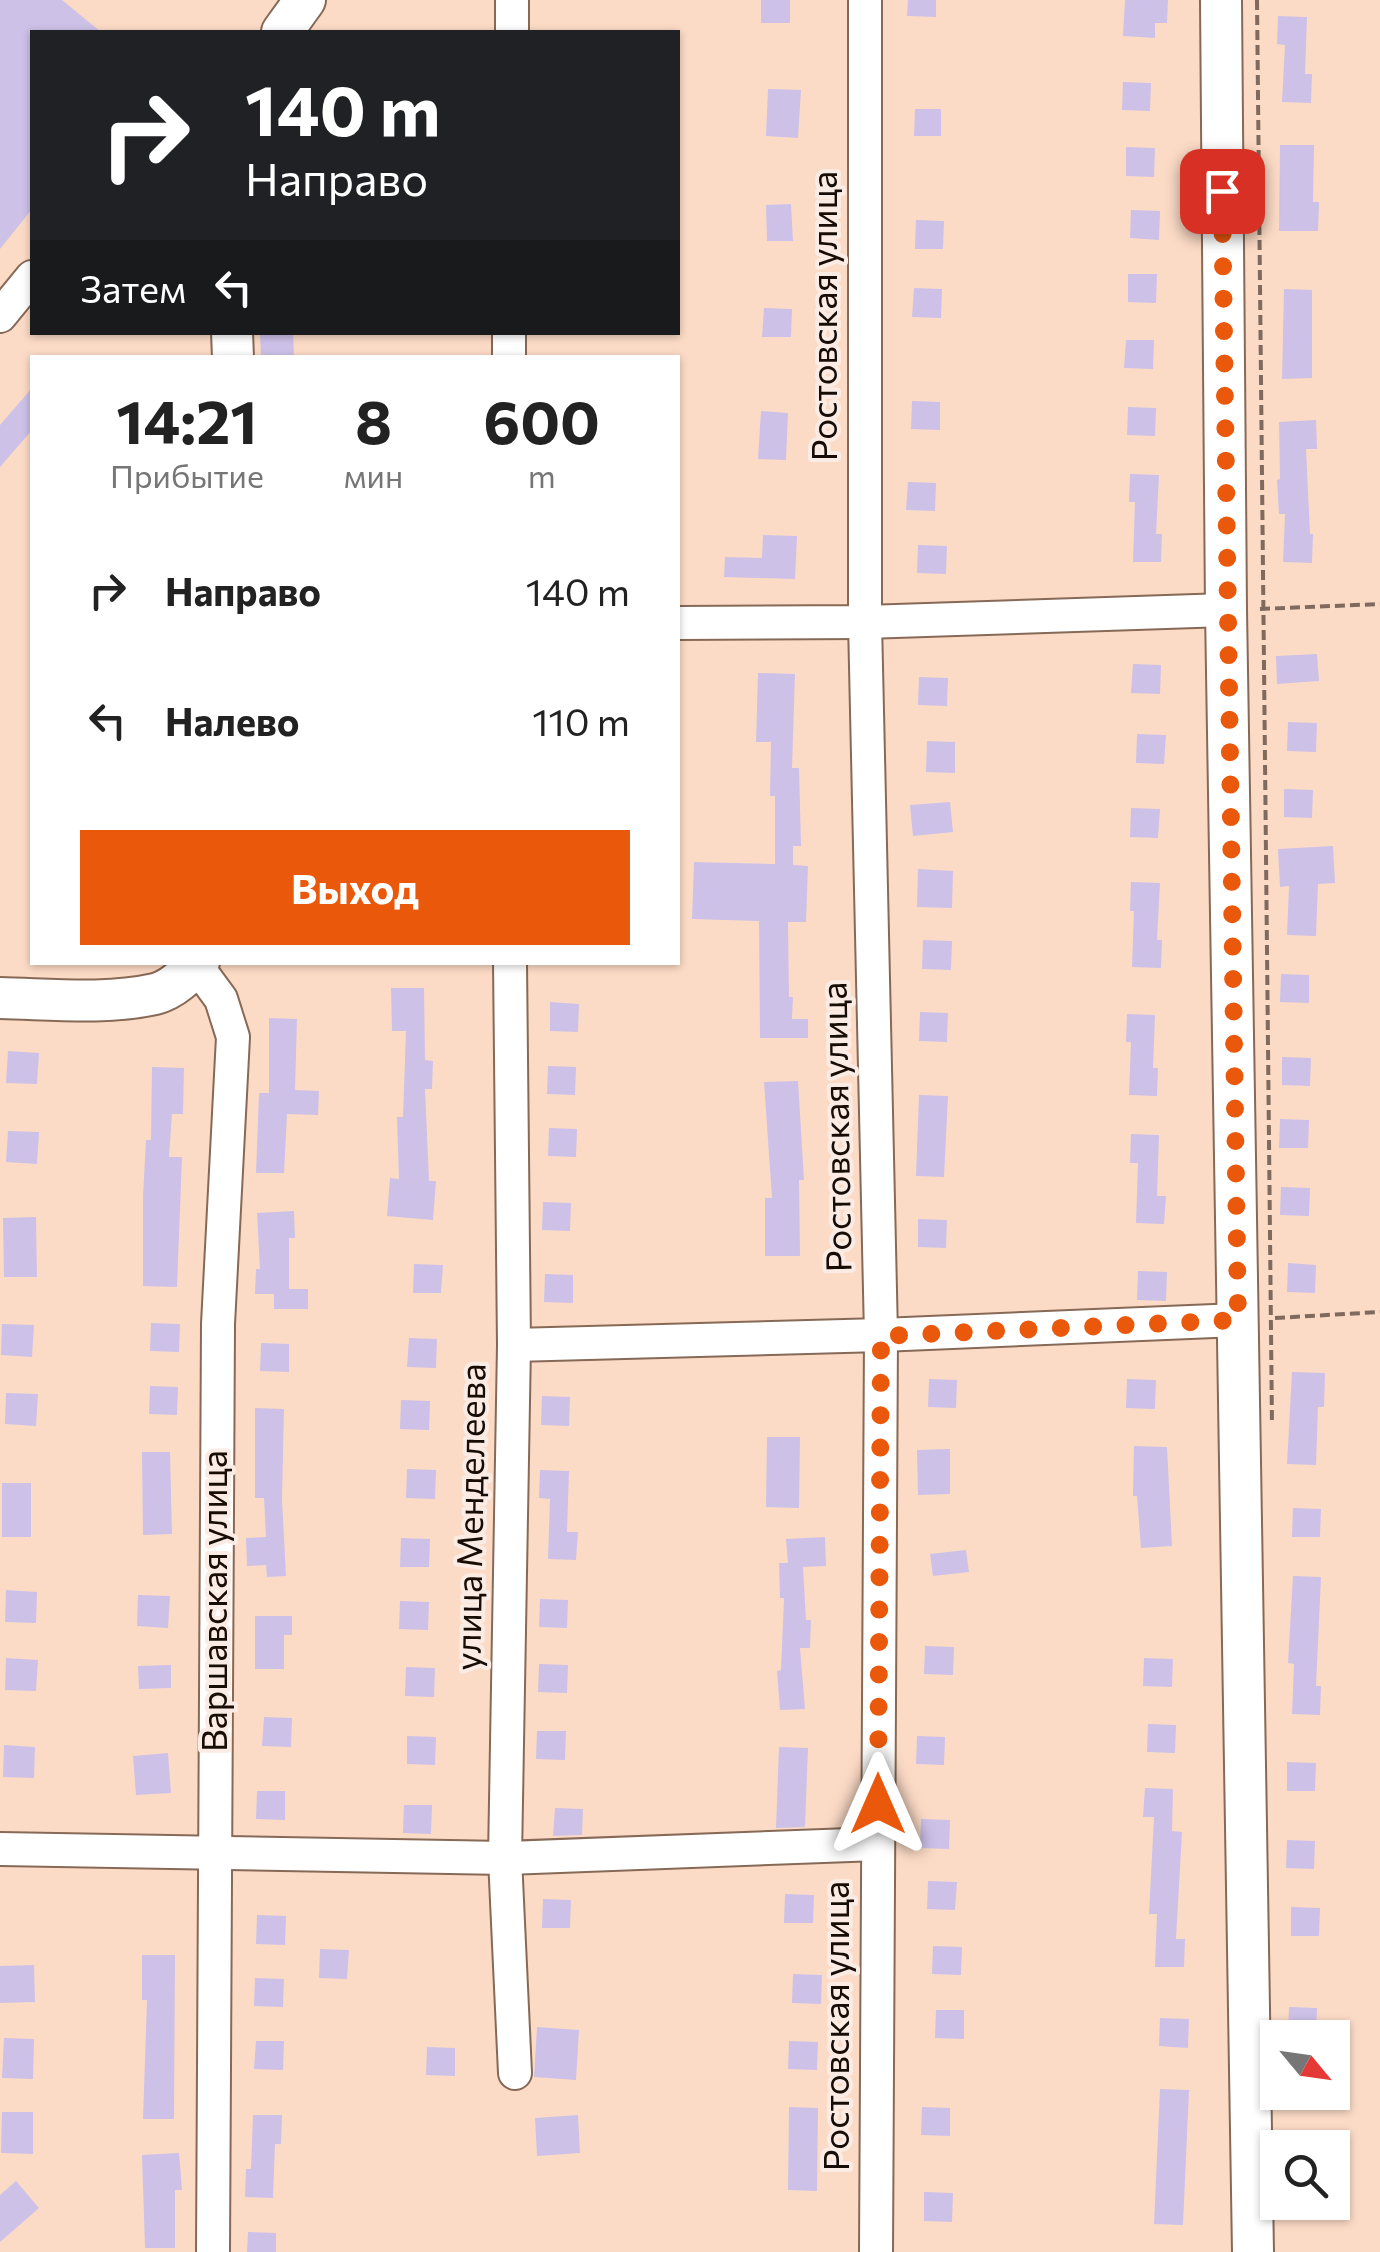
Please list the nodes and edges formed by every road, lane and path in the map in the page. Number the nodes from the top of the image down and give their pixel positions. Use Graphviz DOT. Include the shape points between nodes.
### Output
graph roads {
  1 [pos="305,0"];
  2 [pos="512,0"];
  3 [pos="865,0"];
  4 [pos="1221,0"];
  5 [pos="1257,0"];
  6 [pos="283,30"];
  7 [pos="512,30"];
  8 [pos="30,279"];
  9 [pos="0,316"];
  10 [pos="1380,604"];
  11 [pos="1244,610"];
  12 [pos="865,622"];
  13 [pos="680,623"];
  14 [pos="196,965"];
  15 [pos="198,965"];
  16 [pos="510,965"];
  17 [pos="0,998"];
  18 [pos="1380,1312"];
  19 [pos="1255,1319"];
  20 [pos="881,1336"];
  21 [pos="514,1344"];
  22 [pos="1272,1435"];
  23 [pos="878,1844"];
  24 [pos="0,1849"];
  25 [pos="213,1853"];
  26 [pos="505,1858"];
  27 [pos="515,2073"];
  28 [pos="212,2252"];
  29 [pos="876,2252"];
  30 [pos="1253,2252"];
  1 -- 6 [label="main road"];
  2 -- 7 [label="street"];
  3 -- 12 [label="street, Ростовская улица"];
  4 -- 11 [label="main road"];
  5 -- 11 [label="path"];
  8 -- 9 [label="street"];
  10 -- 11 [label="path"];
  11 -- 12 [label="street"];
  11 -- 19 [label="main road"];
  11 -- 19 [label="path"];
  12 -- 13 [label="street"];
  12 -- 20 [label="street, Ростовская улица"];
  14 -- 17 [label="main road" via="158,994"];
  15 -- 25 [label="street, Варшавская улица" via="221,999 233,1036 218,1324"];
  16 -- 21 [label="street, улица Менделеева"];
  18 -- 19 [label="path"];
  19 -- 20 [label="street"];
  19 -- 22 [label="path"];
  19 -- 30 [label="main road"];
  20 -- 21 [label="street"];
  20 -- 23 [label="street, Ростовская улица"];
  21 -- 26 [label="street, улица Менделеева"];
  23 -- 26 [label="street"];
  23 -- 29 [label="street, Ростовская улица"];
  24 -- 25 [label="street"];
  25 -- 26 [label="street"];
  25 -- 28 [label="street, Варшавская улица"];
  26 -- 27 [label="street, улица Менделеева"];
}
